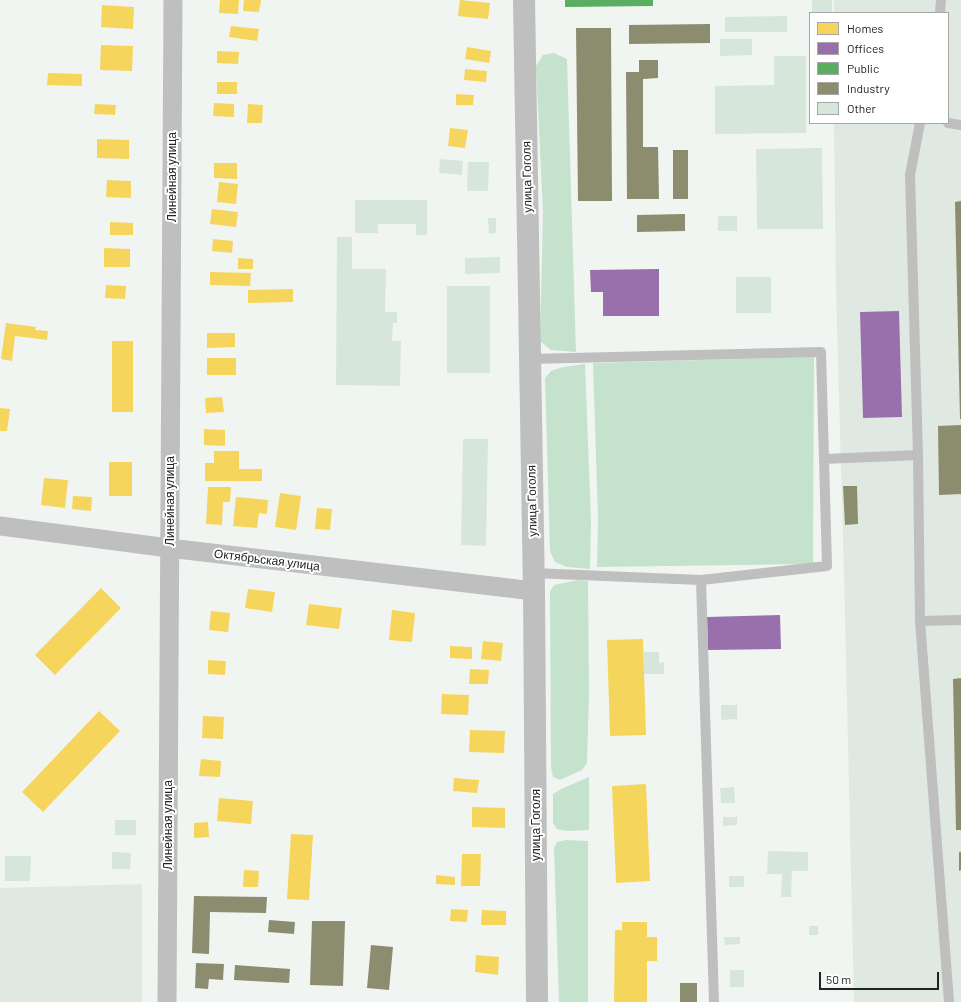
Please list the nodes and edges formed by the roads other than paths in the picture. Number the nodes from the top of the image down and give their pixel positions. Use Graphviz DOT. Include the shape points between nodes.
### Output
graph roads {
  1 [pos="173,0"];
  2 [pos="524,0"];
  3 [pos="941,0"];
  4 [pos="940,12"];
  5 [pos="949,123"];
  6 [pos="920,124"];
  7 [pos="961,125"];
  8 [pos="530,359"];
  9 [pos="918,455"];
  10 [pos="824,459"];
  11 [pos="0,526"];
  12 [pos="170,548"];
  13 [pos="701,580"];
  14 [pos="534,582"];
  15 [pos="961,620"];
  16 [pos="920,621"];
  17 [pos="167,1002"];
  18 [pos="537,1002"];
  19 [pos="714,1002"];
  20 [pos="949,1002"];
  1 -- 12 [label="street, Линейная улица"];
  2 -- 8 [label="street, улица Гоголя"];
  3 -- 4 [label="lane"];
  5 -- 7 [label="lane"];
  6 -- 9 [label="lane" via="910,175"];
  8 -- 10 [label="lane" via="821,352"];
  8 -- 14 [label="street, улица Гоголя"];
  9 -- 10 [label="lane"];
  9 -- 16 [label="lane"];
  10 -- 13 [label="lane" via="827,566"];
  11 -- 12 [label="street, Октябрьская улица"];
  12 -- 14 [label="street, Октябрьская улица"];
  12 -- 17 [label="street, Линейная улица"];
  13 -- 14 [label="lane"];
  13 -- 19 [label="lane"];
  14 -- 18 [label="street, улица Гоголя"];
  15 -- 16 [label="lane"];
  16 -- 20 [label="lane"];
}
